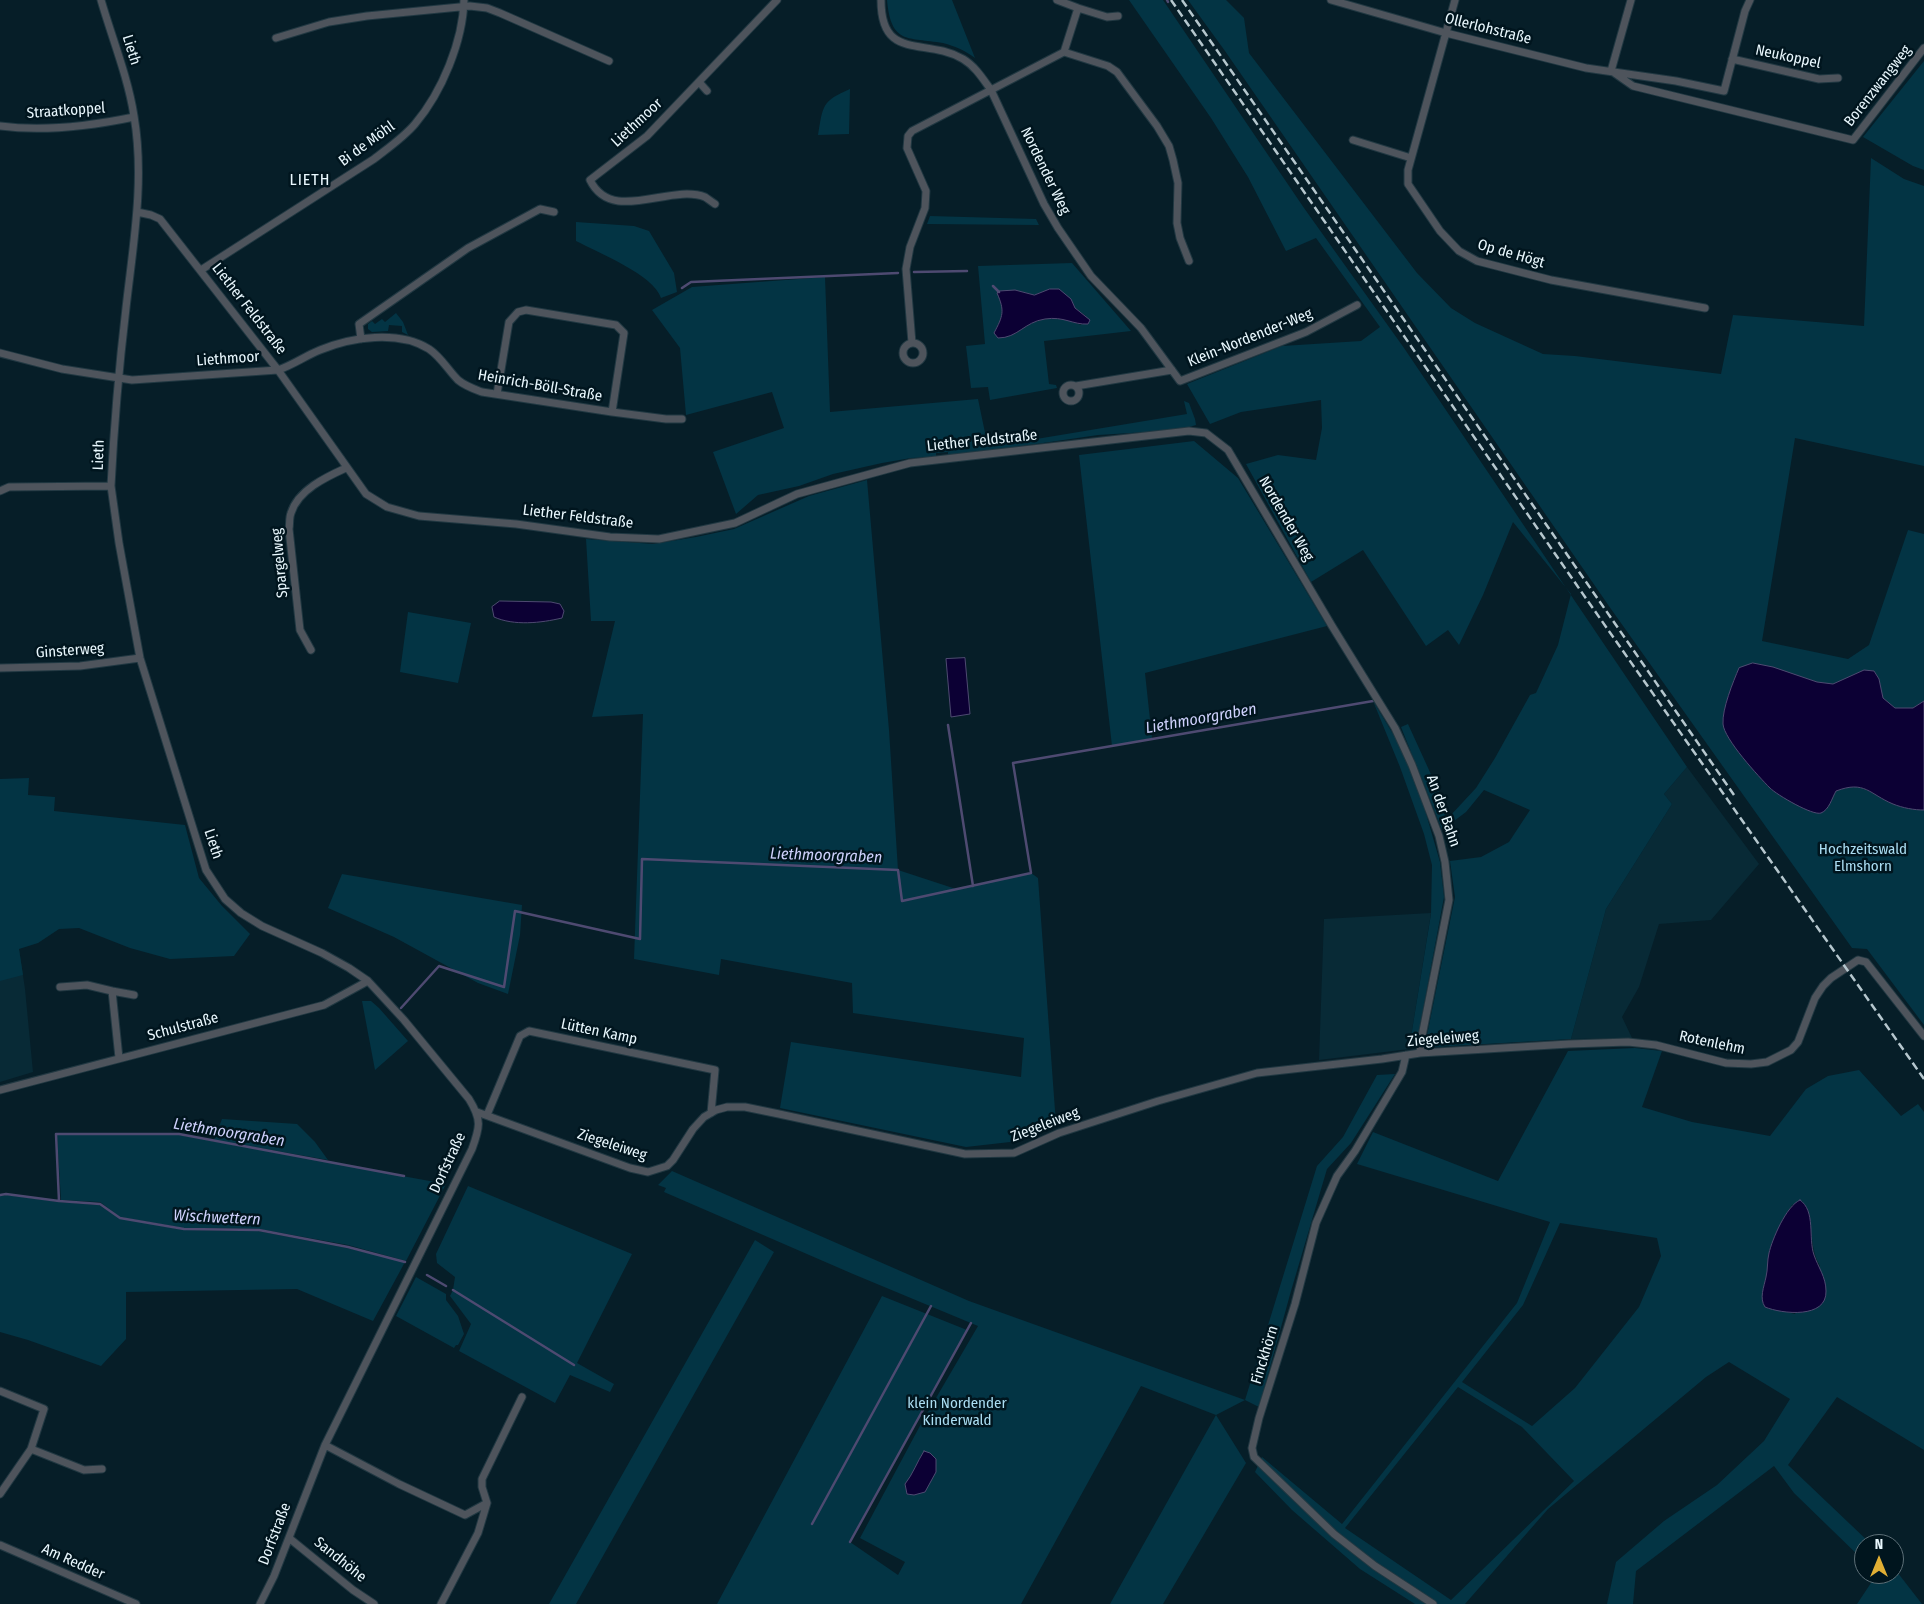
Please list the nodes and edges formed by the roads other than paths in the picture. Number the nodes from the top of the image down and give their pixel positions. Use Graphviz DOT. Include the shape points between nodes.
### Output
graph roads {
  1 [pos="101,0"];
  2 [pos="464,0"];
  3 [pos="777,0"];
  4 [pos="881,0"];
  5 [pos="1057,0"];
  6 [pos="1331,0"];
  7 [pos="1455,0"];
  8 [pos="1631,0"];
  9 [pos="1750,0"];
  10 [pos="464,8"];
  11 [pos="1078,8"];
  12 [pos="1118,16"];
  13 [pos="1446,33"];
  14 [pos="276,38"];
  15 [pos="1924,48"];
  16 [pos="1064,52"];
  17 [pos="1732,59"];
  18 [pos="609,61"];
  19 [pos="1611,71"];
  20 [pos="1838,78"];
  21 [pos="699,82"];
  22 [pos="991,90"];
  23 [pos="707,91"];
  24 [pos="134,116"];
  25 [pos="0,126"];
  26 [pos="1353,140"];
  27 [pos="1853,140"];
  28 [pos="1411,158"];
  29 [pos="715,204"];
  30 [pos="137,212"];
  31 [pos="554,212"];
  32 [pos="1189,261"];
  33 [pos="201,270"];
  34 [pos="1357,306"];
  35 [pos="1705,308"];
  36 [pos="361,339"];
  37 [pos="912,343"];
  38 [pos="0,353"];
  39 [pos="278,370"];
  40 [pos="1172,370"];
  41 [pos="118,379"];
  42 [pos="1180,381"];
  43 [pos="1076,386"];
  44 [pos="496,394"];
  45 [pos="612,412"];
  46 [pos="682,419"];
  47 [pos="1206,433"];
  48 [pos="346,468"];
  49 [pos="111,486"];
  50 [pos="0,490"];
  51 [pos="1332,626"];
  52 [pos="311,650"];
  53 [pos="140,658"];
  54 [pos="0,668"];
  55 [pos="368,981"];
  56 [pos="60,987"];
  57 [pos="112,991"];
  58 [pos="134,995"];
  59 [pos="1924,1036"];
  60 [pos="1628,1042"];
  61 [pos="1420,1053"];
  62 [pos="1406,1055"];
  63 [pos="119,1058"];
  64 [pos="0,1090"];
  65 [pos="477,1112"];
  66 [pos="711,1113"];
  67 [pos="487,1116"];
  68 [pos="0,1391"];
  69 [pos="522,1397"];
  70 [pos="325,1445"];
  71 [pos="31,1449"];
  72 [pos="102,1469"];
  73 [pos="0,1494"];
  74 [pos="487,1503"];
  75 [pos="289,1538"];
  76 [pos="0,1545"];
  77 [pos="136,1604"];
  78 [pos="260,1604"];
  79 [pos="374,1604"];
  80 [pos="441,1604"];
  81 [pos="1433,1604"];
  1 -- 24 [label="street, Lieth"];
  2 -- 10 [label="street, Bi de Möhl"];
  3 -- 21 [label="street, Liethmoor"];
  4 -- 22 [label="street, Nordender Weg" via="886,31 894,40 935,48 964,60"];
  5 -- 11 [label="street"];
  6 -- 13 [label="street, Ollerlohstraße"];
  7 -- 13 [label="street, Op de Högt"];
  8 -- 19 [label="street"];
  9 -- 17 [label="street" via="1744,11"];
  10 -- 14 [label="street" via="366,16 329,22"];
  10 -- 18 [label="street" via="487,8"];
  10 -- 33 [label="street, Bi de Möhl" via="450,62 415,124 374,159"];
  11 -- 12 [label="street" via="1106,17"];
  11 -- 16 [label="street"];
  13 -- 19 [label="street, Ollerlohstraße" via="1586,68"];
  13 -- 28 [label="street, Op de Högt"];
  15 -- 27 [label="street, Borenzwangweg"];
  16 -- 22 [label="street"];
  16 -- 32 [label="street" via="1117,72 1169,146 1178,183 1177,223"];
  17 -- 19 [label="street, Ollerlohstraße" via="1724,91"];
  17 -- 20 [label="street, Neukoppel" via="1819,79"];
  19 -- 27 [label="street, Ollerlohstraße" via="1633,86"];
  21 -- 23 [label="street"];
  21 -- 29 [label="street, Liethmoor" via="647,136 590,180 595,190 619,201 694,195 706,197"];
  22 -- 37 [label="street" via="908,136 907,148 926,191 925,208 910,247 906,269"];
  22 -- 40 [label="street, Nordender Weg" via="1058,228 1091,276 1141,328"];
  24 -- 25 [label="street, Straatkoppel" via="85,125"];
  24 -- 30 [label="street, Lieth" via="138,162"];
  26 -- 28 [label="street"];
  28 -- 35 [label="street, Op de Högt" via="1408,184 1425,211 1459,251 1476,261 1551,280"];
  30 -- 33 [label="street, Liether Feldstraße" via="160,219"];
  30 -- 41 [label="street, Lieth"];
  31 -- 36 [label="street" via="540,209 468,248 359,324"];
  33 -- 39 [label="street, Liether Feldstraße"];
  34 -- 42 [label="street, Klein-Nordender-Weg" via="1306,332"];
  36 -- 39 [label="street, Liethmoor" via="319,350"];
  36 -- 44 [label="street, Heinrich-Böll-Straße" via="401,339 417,344 438,357 467,387"];
  38 -- 41 [label="street, Liethmoor"];
  39 -- 41 [label="street, Liethmoor"];
  39 -- 48 [label="street, Liether Feldstraße"];
  40 -- 42 [label="street, Nordender Weg"];
  40 -- 43 [label="street"];
  41 -- 49 [label="street, Lieth"];
  44 -- 45 [label="street, Heinrich-Böll-Straße"];
  44 -- 45 [label="street, Heinrich-Böll-Straße" via="509,322 518,312 526,310 616,325 624,333"];
  45 -- 46 [label="street, Heinrich-Böll-Straße"];
  47 -- 48 [label="street, Liether Feldstraße" via="1189,431 910,463 797,494 734,523 659,539 608,537 407,514 366,494"];
  47 -- 51 [label="street, Nordender Weg" via="1228,450"];
  48 -- 52 [label="street, Spargelweg" via="316,484 298,500 291,513 289,529 300,630"];
  49 -- 50 [label="street" via="9,486"];
  49 -- 53 [label="street, Lieth"];
  51 -- 61 [label="street, An der Bahn" via="1395,728 1440,836 1449,900"];
  53 -- 54 [label="street, Ginsterweg" via="80,666"];
  53 -- 55 [label="street, Lieth" via="206,870 225,899 262,926 322,953"];
  55 -- 63 [label="street, Schulstraße" via="324,1005"];
  55 -- 65 [label="street" via="404,1020"];
  56 -- 57 [label="street" via="87,985"];
  57 -- 58 [label="street"];
  57 -- 63 [label="street"];
  59 -- 60 [label="street, Rotenlehm" via="1866,962 1858,960 1831,978 1814,998 1798,1042 1791,1050 1767,1062 1726,1063 1656,1045"];
  60 -- 61 [label="street, Ziegeleiweg"];
  61 -- 62 [label="street, Ziegeleiweg"];
  62 -- 66 [label="street, Ziegeleiweg" via="1257,1073 1059,1133 1014,1154 966,1154 745,1107 727,1107"];
  62 -- 81 [label="street, Finckhörn" via="1402,1072 1337,1176 1316,1223 1252,1448 1254,1457 1334,1534"];
  63 -- 64 [label="street, Schulstraße"];
  65 -- 67 [label="street, Ziegeleiweg"];
  65 -- 70 [label="street, Dorfstraße" via="479,1123 472,1149"];
  66 -- 67 [label="street, Ziegeleiweg" via="693,1130 667,1166 648,1172"];
  66 -- 67 [label="street, Lütten Kamp" via="715,1070 529,1031 520,1036"];
  68 -- 71 [label="street" via="44,1409"];
  69 -- 74 [label="street" via="482,1479"];
  70 -- 74 [label="street" via="465,1515"];
  70 -- 75 [label="street, Dorfstraße"];
  71 -- 72 [label="street" via="84,1470"];
  71 -- 73 [label="street"];
  74 -- 80 [label="street" via="478,1533"];
  75 -- 78 [label="street, Dorfstraße"];
  75 -- 79 [label="street, Sandhöhe"];
  76 -- 77 [label="street, Am Redder"];
}
